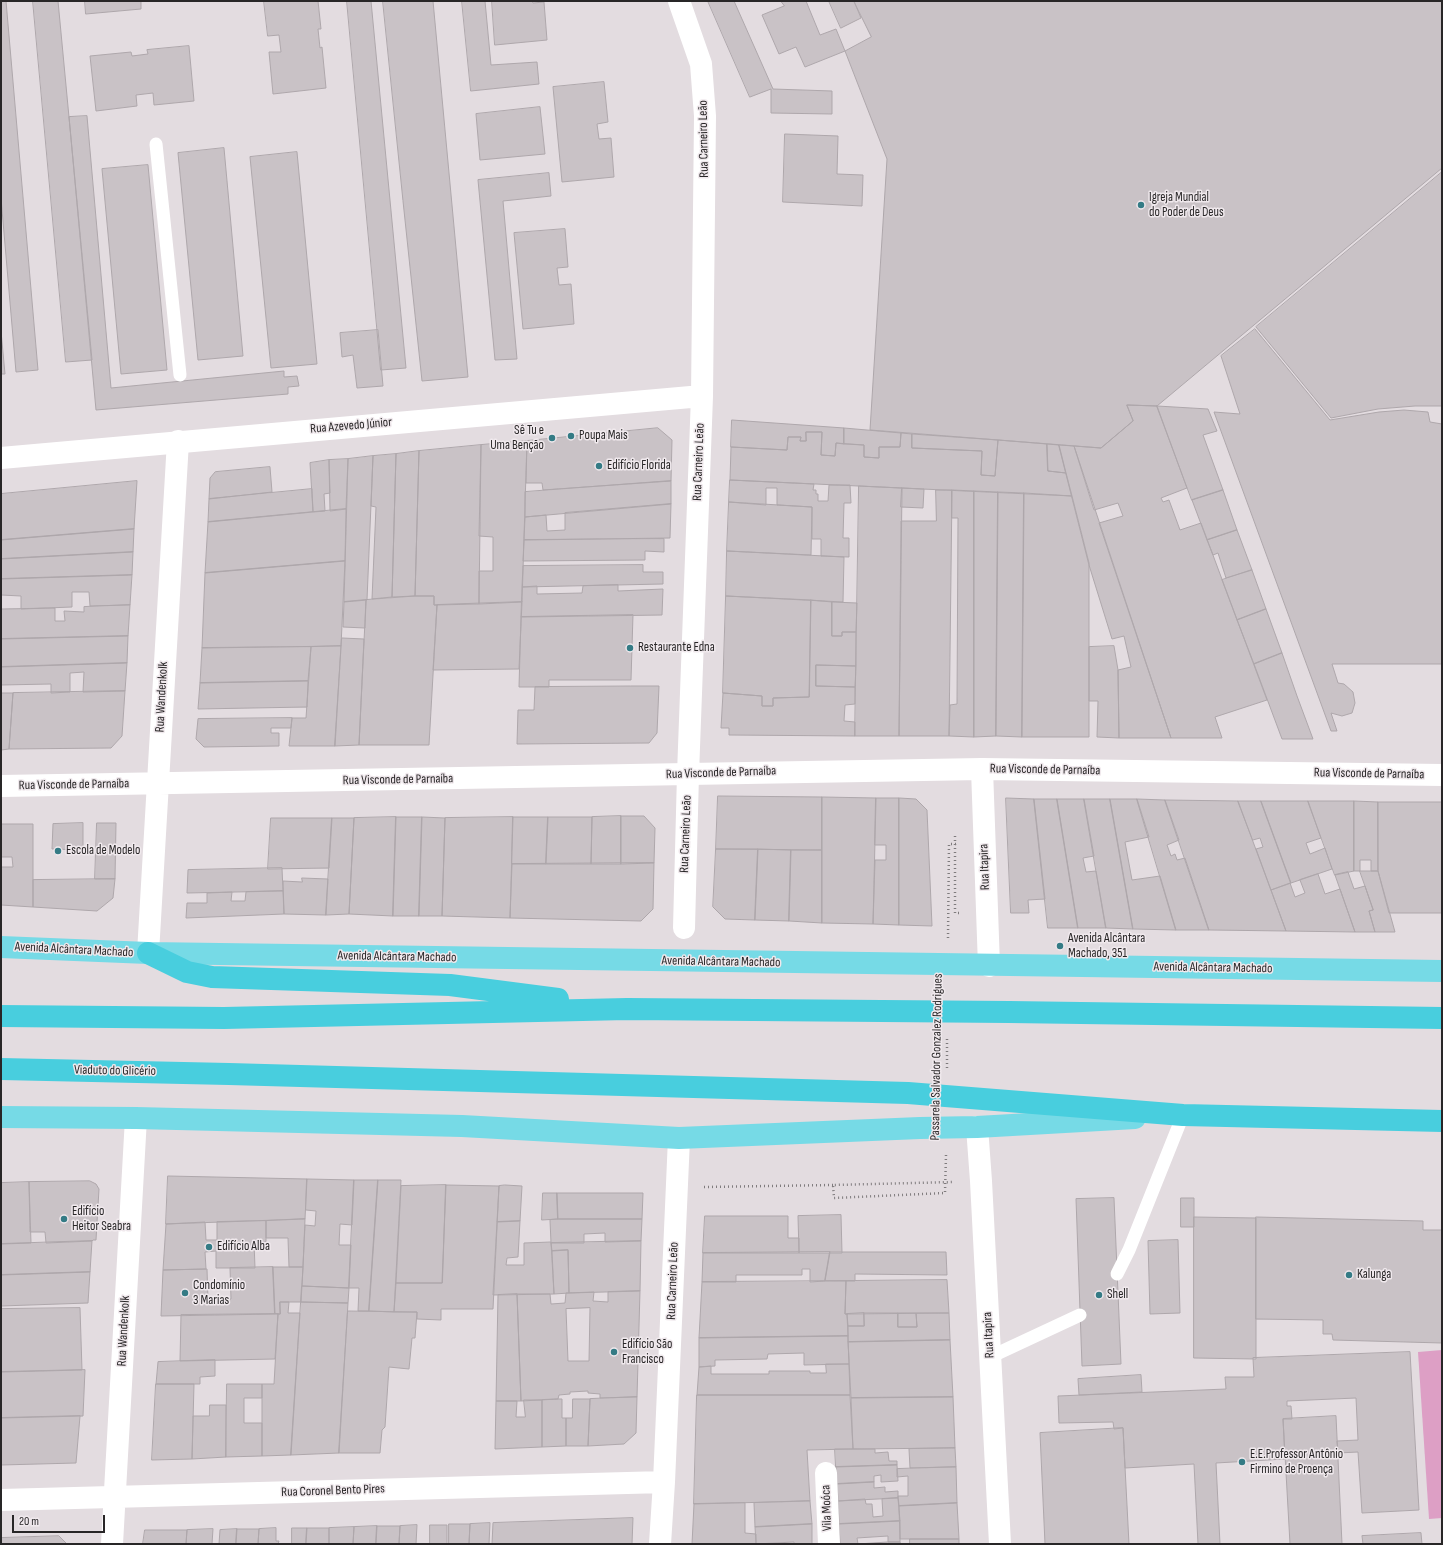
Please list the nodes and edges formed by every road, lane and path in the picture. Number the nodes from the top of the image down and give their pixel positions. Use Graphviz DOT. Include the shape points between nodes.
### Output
graph roads {
  1 [pos="679,1"];
  2 [pos="156,144"];
  3 [pos="180,375"];
  4 [pos="702,396"];
  5 [pos="178,441"];
  6 [pos="1,458"];
  7 [pos="982,769"];
  8 [pos="688,774"];
  9 [pos="1442,775"];
  10 [pos="157,784"];
  11 [pos="1,786"];
  12 [pos="964,844"];
  13 [pos="955,856"];
  14 [pos="965,912"];
  15 [pos="684,928"];
  16 [pos="948,940"];
  17 [pos="1,947"];
  18 [pos="148,953"];
  19 [pos="988,966"];
  20 [pos="1442,971"];
  21 [pos="627,1008"];
  22 [pos="1,1016"];
  23 [pos="1442,1018"];
  24 [pos="947,1034"];
  25 [pos="1,1069"];
  26 [pos="946,1074"];
  27 [pos="1183,1115"];
  28 [pos="1,1117"];
  29 [pos="136,1118"];
  30 [pos="1442,1121"];
  31 [pos="977,1127"];
  32 [pos="679,1138"];
  33 [pos="946,1153"];
  34 [pos="934,1182"];
  35 [pos="833,1185"];
  36 [pos="677,1188"];
  37 [pos="1117,1274"];
  38 [pos="1080,1315"];
  39 [pos="990,1357"];
  40 [pos="826,1473"];
  41 [pos="664,1482"];
  42 [pos="114,1497"];
  43 [pos="1,1500"];
  44 [pos="112,1544"];
  45 [pos="660,1544"];
  46 [pos="829,1544"];
  47 [pos="1000,1544"];
  1 -- 4 [label="street, Rua Carneiro Leão" via="701,64 705,116"];
  2 -- 3 [label="lane"];
  4 -- 5 [label="street, Rua Azevedo Júnior"];
  4 -- 8 [label="street, Rua Carneiro Leão"];
  5 -- 6 [label="street, Rua Azevedo Júnior"];
  5 -- 10 [label="street, Rua Wandenkolk"];
  7 -- 8 [label="street, Rua Visconde de Parnaíba"];
  7 -- 9 [label="street, Rua Visconde de Parnaíba"];
  7 -- 19 [label="street, Rua Itapira"];
  8 -- 10 [label="street, Rua Visconde de Parnaíba"];
  8 -- 15 [label="street, Rua Carneiro Leão"];
  10 -- 11 [label="street, Rua Visconde de Parnaíba"];
  10 -- 18 [label="street, Rua Wandenkolk"];
  12 -- 16 [label="path" via="949,844"];
  13 -- 14 [label="path" via="955,913"];
  17 -- 18 [label="main road, Avenida Alcântara Machado"];
  18 -- 19 [label="main road, Avenida Alcântara Machado"];
  18 -- 21 [label="highway" via="186,972 212,977 450,985"];
  19 -- 20 [label="main road, Avenida Alcântara Machado"];
  21 -- 22 [label="highway" via="224,1018"];
  21 -- 23 [label="highway"];
  24 -- 26 [label="path, Passarela Salvador Gonzalez Rodrigues"];
  25 -- 27 [label="highway, Viaduto do Glicério" via="908,1093"];
  27 -- 30 [label="highway"];
  27 -- 31 [label="main road"];
  27 -- 37 [label="lane"];
  28 -- 29 [label="main road"];
  29 -- 32 [label="main road" via="462,1126"];
  29 -- 42 [label="street, Rua Wandenkolk"];
  31 -- 32 [label="main road"];
  31 -- 39 [label="street, Rua Itapira"];
  32 -- 36 [label="street, Rua Carneiro Leão"];
  33 -- 35 [label="path, Passarela Salvador Gonzalez Rodrigues" via="945,1193 834,1198"];
  34 -- 35 [label="path"];
  35 -- 36 [label="path"];
  36 -- 41 [label="street, Rua Carneiro Leão"];
  38 -- 39 [label="lane"];
  39 -- 47 [label="street, Rua Itapira"];
  40 -- 46 [label="street, Vila Moóca"];
  41 -- 42 [label="street, Rua Coronel Bento Pires"];
  41 -- 45 [label="street, Rua Carneiro Leão"];
  42 -- 43 [label="street, Rua Coronel Bento Pires"];
  42 -- 44 [label="street, Rua Wandenkolk"];
}
